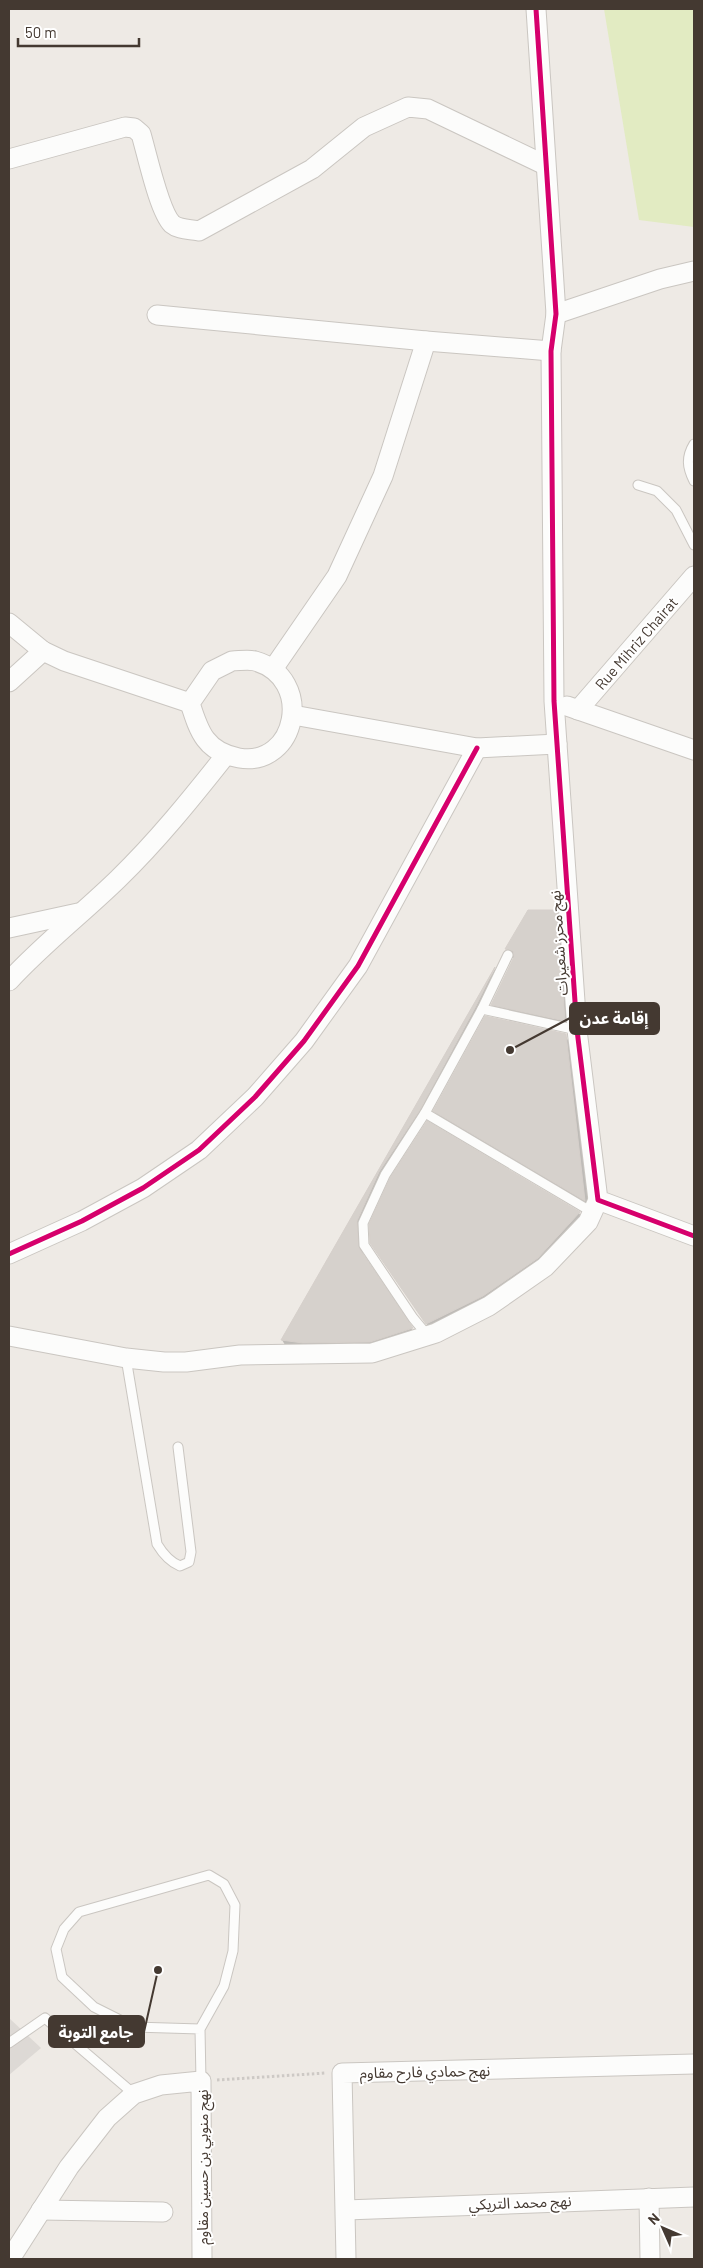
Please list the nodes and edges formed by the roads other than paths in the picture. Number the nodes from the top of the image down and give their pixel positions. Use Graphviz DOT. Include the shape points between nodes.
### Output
graph roads {
  1 [pos="536,9"];
  2 [pos="9,158"];
  3 [pos="546,165"];
  4 [pos="694,271"];
  5 [pos="556,314"];
  6 [pos="156,315"];
  7 [pos="426,341"];
  8 [pos="551,351"];
  9 [pos="694,444"];
  10 [pos="694,481"];
  11 [pos="638,485"];
  12 [pos="694,545"];
  13 [pos="694,576"];
  14 [pos="9,623"];
  15 [pos="43,650"];
  16 [pos="273,669"];
  17 [pos="9,682"];
  18 [pos="554,700"];
  19 [pos="190,702"];
  20 [pos="578,710"];
  21 [pos="293,715"];
  22 [pos="557,744"];
  23 [pos="477,748"];
  24 [pos="694,750"];
  25 [pos="225,756"];
  26 [pos="79,913"];
  27 [pos="9,928"];
  28 [pos="508,955"];
  29 [pos="9,981"];
  30 [pos="482,1009"];
  31 [pos="576,1030"];
  32 [pos="425,1113"];
  33 [pos="595,1206"];
  34 [pos="694,1236"];
  35 [pos="9,1254"];
  36 [pos="9,1336"];
  37 [pos="428,1336"];
  38 [pos="126,1358"];
  39 [pos="178,1447"];
  40 [pos="200,2029"];
  41 [pos="9,2043"];
  42 [pos="694,2064"];
  43 [pos="201,2081"];
  44 [pos="134,2094"];
  45 [pos="694,2196"];
  46 [pos="649,2198"];
  47 [pos="41,2210"];
  48 [pos="346,2210"];
  49 [pos="163,2212"];
  50 [pos="10,2259"];
  51 [pos="202,2259"];
  52 [pos="346,2259"];
  53 [pos="650,2259"];
  1 -- 3 [label="street, نهج محرز شعيرات"];
  2 -- 3 [label="street" via="125,127 134,128 142,134 164,213 173,224 198,231 312,170 364,127 408,107 428,109"];
  3 -- 5 [label="street, نهج محرز شعيرات"];
  4 -- 5 [label="street"];
  5 -- 8 [label="street, نهج محرز شعيرات"];
  6 -- 7 [label="street"];
  7 -- 8 [label="street"];
  7 -- 16 [label="street" via="383,476 345,559 337,576"];
  8 -- 18 [label="street, نهج محرز شعيرات"];
  9 -- 10 [label="lane" via="688,453 688,470"];
  11 -- 12 [label="lane" via="657,491 676,510"];
  13 -- 20 [label="street, Rue Mihriz Chairat"];
  14 -- 15 [label="street"];
  15 -- 17 [label="street"];
  15 -- 19 [label="street" via="64,661"];
  16 -- 19 [label="street" via="253,661 232,661 212,671"];
  16 -- 21 [label="street" via="285,682 292,697"];
  18 -- 20 [label="street"];
  18 -- 22 [label="street, نهج محرز شعيرات"];
  19 -- 25 [label="street" via="198,730 212,747"];
  20 -- 24 [label="street"];
  21 -- 23 [label="street"];
  21 -- 25 [label="street" via="282,741 272,750 245,759"];
  22 -- 23 [label="street"];
  22 -- 31 [label="street, نهج محرز شعيرات"];
  23 -- 35 [label="street" via="358,966 304,1041 255,1097 199,1150 143,1188 82,1221"];
  25 -- 26 [label="street" via="179,815 117,880"];
  26 -- 27 [label="street"];
  26 -- 29 [label="street"];
  28 -- 30 [label="lane"];
  30 -- 31 [label="lane"];
  30 -- 32 [label="lane"];
  31 -- 33 [label="street, نهج محرز شعيرات"];
  32 -- 33 [label="lane"];
  32 -- 37 [label="lane" via="385,1175 363,1222 364,1245"];
  33 -- 34 [label="street"];
  33 -- 37 [label="street" via="588,1222 544,1267 490,1306"];
  36 -- 38 [label="street"];
  37 -- 38 [label="street" via="372,1353 240,1355 186,1362"];
  38 -- 39 [label="lane" via="157,1544 163,1554 180,1566 189,1562 191,1552"];
  40 -- 40 [label="lane" via="134,2026 94,2008 62,1977 56,1949 64,1929 79,1912 199,1878 209,1876 224,1884 235,1905 233,1951 224,1986"];
  40 -- 43 [label="lane"];
  41 -- 44 [label="lane" via="44,2018"];
  42 -- 48 [label="street, نهج حمادي فارح مقاوم" via="342,2072"];
  43 -- 44 [label="street, نهج منوبي بن حسين مقاوم" via="161,2085"];
  43 -- 51 [label="street, نهج منوبي بن حسين مقاوم"];
  44 -- 47 [label="street, نهج منوبي بن حسين مقاوم" via="107,2118"];
  45 -- 46 [label="street, نهج محمد التريكي"];
  46 -- 48 [label="street, نهج محمد التريكي"];
  46 -- 53 [label="street"];
  47 -- 49 [label="street"];
  47 -- 50 [label="street, نهج منوبي بن حسين مقاوم"];
  48 -- 52 [label="street, نهج حمادي فارح مقاوم"];
}
